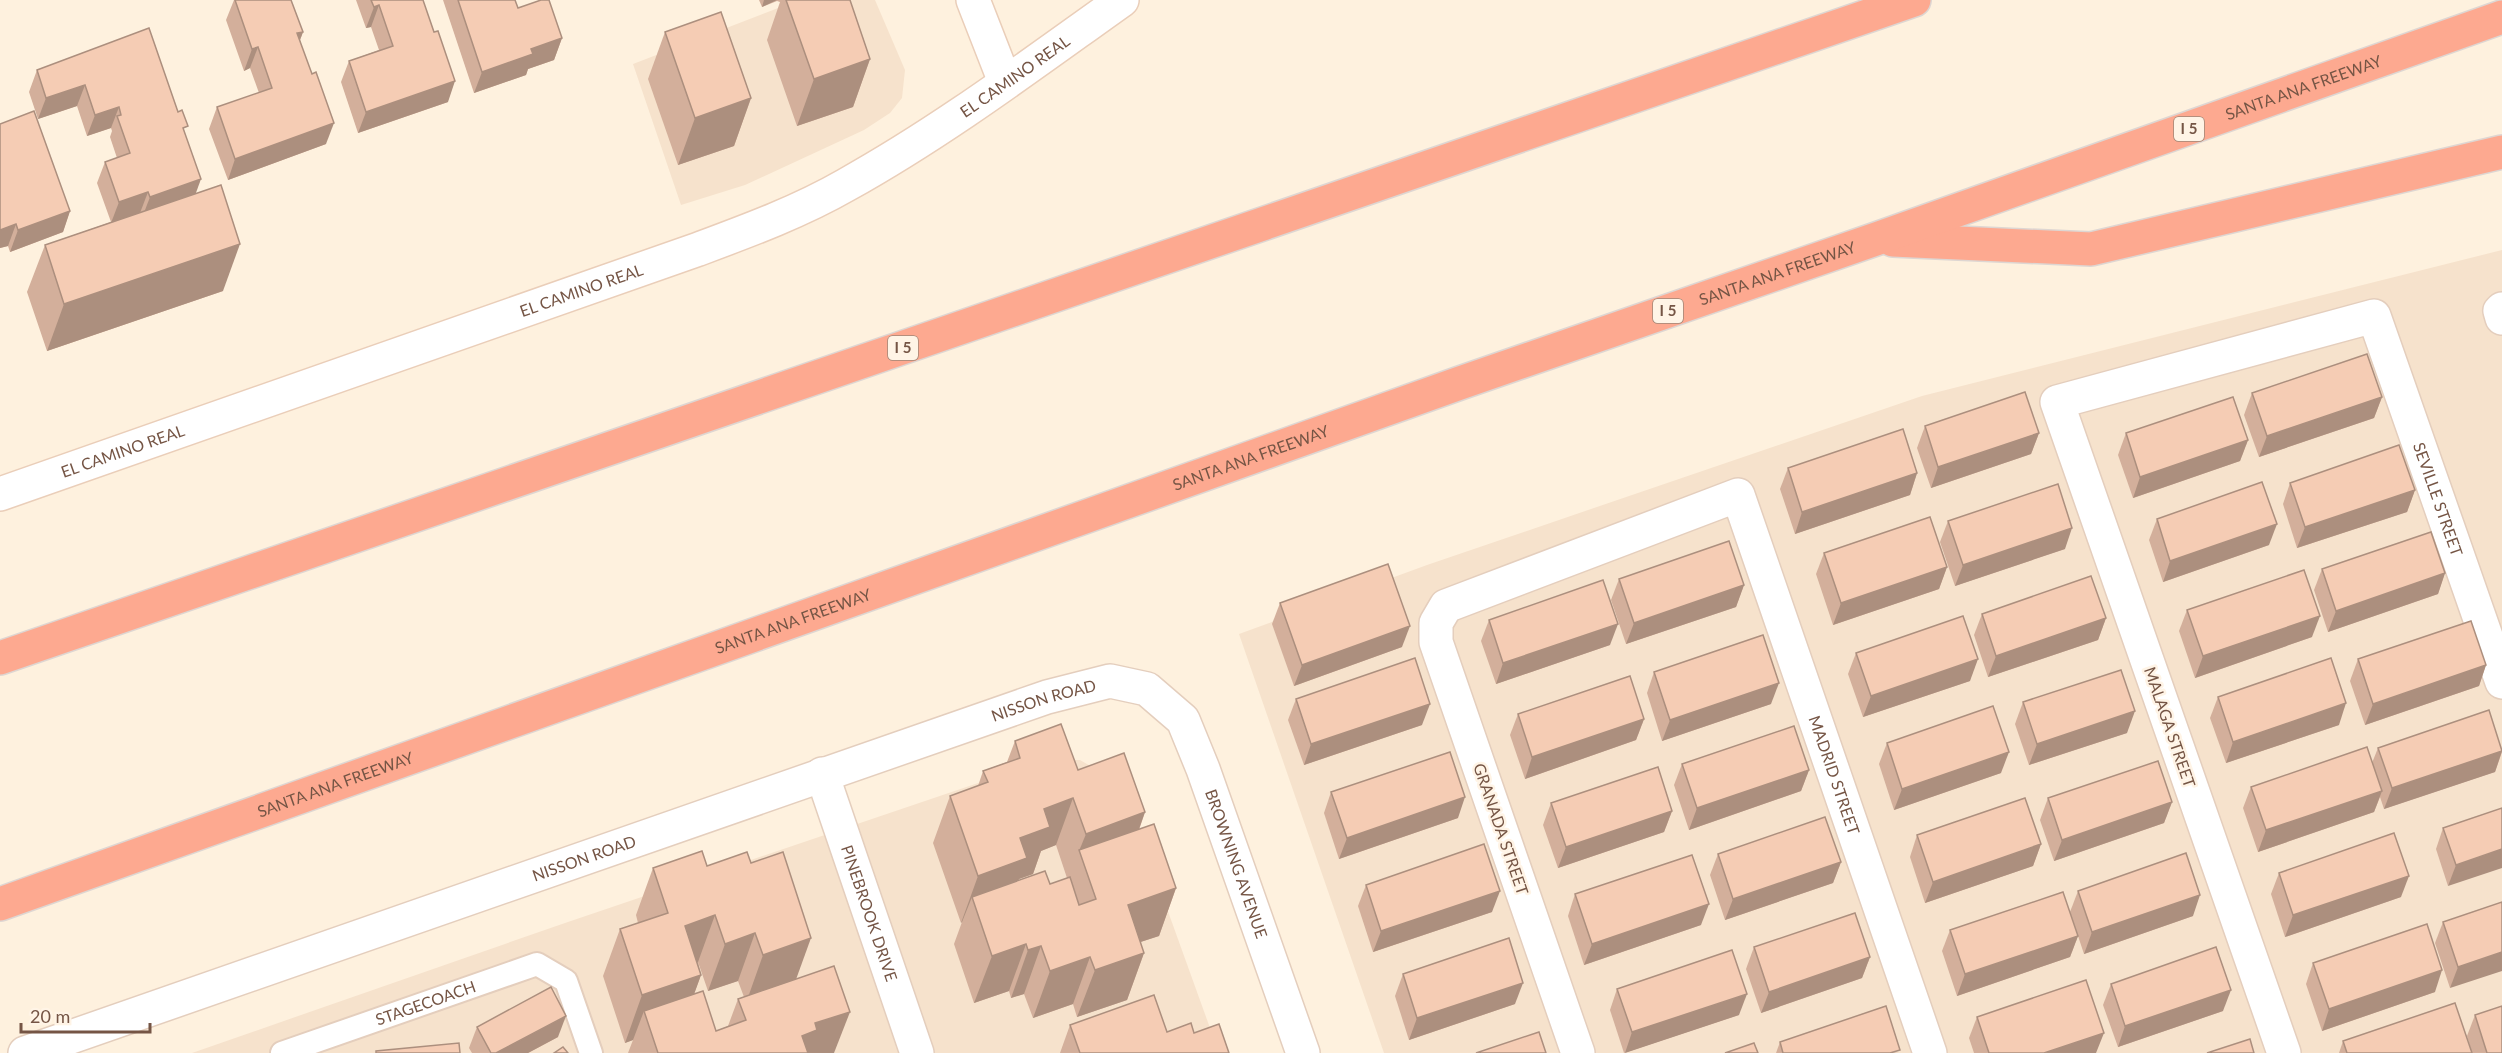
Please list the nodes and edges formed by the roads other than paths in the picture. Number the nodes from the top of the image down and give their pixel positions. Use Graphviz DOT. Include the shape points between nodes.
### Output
graph roads {
  1 [pos="973,0"];
  2 [pos="1122,0"];
  3 [pos="1866,0"];
  4 [pos="1914,0"];
  5 [pos="2502,17"];
  6 [pos="1807,38"];
  7 [pos="1005,82"];
  8 [pos="2502,152"];
  9 [pos="1876,239"];
  10 [pos="2502,309"];
  11 [pos="2374,316"];
  12 [pos="2502,318"];
  13 [pos="0,494"];
  14 [pos="1738,495"];
  15 [pos="0,658"];
  16 [pos="2502,682"];
  17 [pos="1147,689"];
  18 [pos="822,774"];
  19 [pos="0,904"];
  20 [pos="323,1046"];
  21 [pos="39,1051"];
  22 [pos="282,1053"];
  23 [pos="591,1053"];
  24 [pos="917,1053"];
  25 [pos="1303,1053"];
  26 [pos="1578,1053"];
  27 [pos="1930,1053"];
  28 [pos="2284,1053"];
  1 -- 7 [label="street"];
  2 -- 7 [label="street, EL CAMINO REAL"];
  3 -- 6 [label="highway"];
  4 -- 6 [label="highway, I 5"];
  5 -- 9 [label="highway, SANTA ANA FREEWAY / I 5"];
  6 -- 15 [label="highway, I 5"];
  7 -- 13 [label="street, EL CAMINO REAL" via="845,186 778,219"];
  8 -- 9 [label="highway" via="2091,249"];
  9 -- 19 [label="highway, SANTA ANA FREEWAY / I 5" via="1460,383"];
  10 -- 12 [label="street"];
  11 -- 16 [label="street, SEVILLE STREET"];
  11 -- 28 [label="street, MALAGA STREET" via="2057,402"];
  14 -- 26 [label="street, GRANADA STREET" via="1446,606 1436,624 1436,642"];
  14 -- 27 [label="street, MADRID STREET"];
  17 -- 18 [label="street, NISSON ROAD" via="1110,681 1047,697"];
  17 -- 25 [label="street, BROWNING AVENUE" via="1183,720"];
  18 -- 21 [label="street, NISSON ROAD"];
  18 -- 24 [label="street, PINEBROOK DRIVE"];
  20 -- 22 [label="lane, STAGECOACH"];
  20 -- 23 [label="lane, STAGECOACH" via="537,964 566,981"];
}
